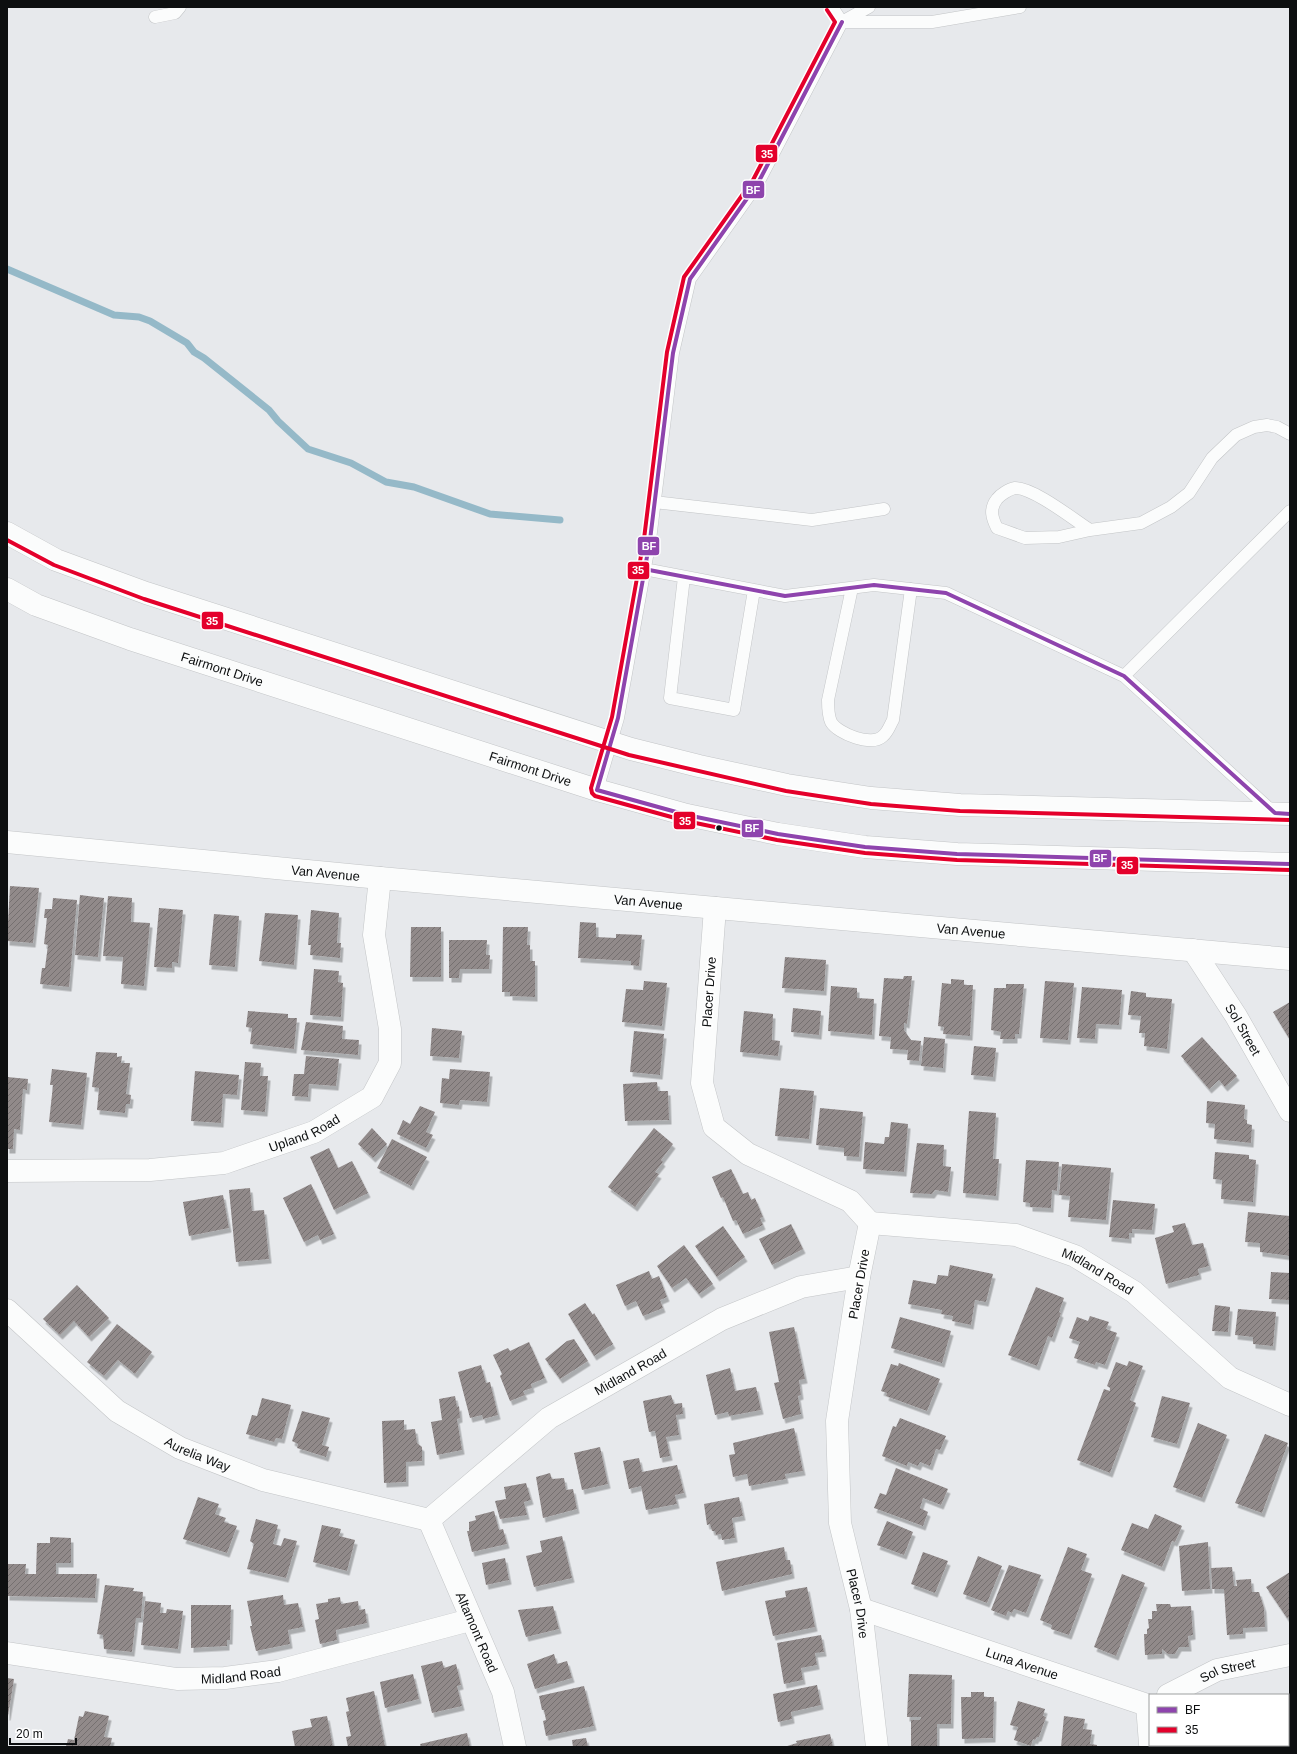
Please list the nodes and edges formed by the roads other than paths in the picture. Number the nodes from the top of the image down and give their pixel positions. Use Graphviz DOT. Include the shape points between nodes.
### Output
graph roads {
  1 [pos="180,7"];
  2 [pos="832,7"];
  3 [pos="869,7"];
  4 [pos="1020,7"];
  5 [pos="155,17"];
  6 [pos="842,22"];
  7 [pos="1290,434"];
  8 [pos="654,502"];
  9 [pos="884,509"];
  10 [pos="1290,512"];
  11 [pos="1090,530"];
  12 [pos="7,533"];
  13 [pos="644,569"];
  14 [pos="684,577"];
  15 [pos="852,588"];
  16 [pos="7,589"];
  17 [pos="911,589"];
  18 [pos="754,590"];
  19 [pos="1124,676"];
  20 [pos="611,743"];
  21 [pos="597,790"];
  22 [pos="1282,814"];
  23 [pos="7,842"];
  24 [pos="1290,864"];
  25 [pos="380,878"];
  26 [pos="716,908"];
  27 [pos="1193,950"];
  28 [pos="1290,959"];
  29 [pos="1290,1111"];
  30 [pos="7,1171"];
  31 [pos="870,1223"];
  32 [pos="860,1277"];
  33 [pos="7,1310"];
  34 [pos="1290,1404"];
  35 [pos="429,1520"];
  36 [pos="861,1609"];
  37 [pos="470,1620"];
  38 [pos="7,1653"];
  39 [pos="1290,1655"];
  40 [pos="1170,1694"];
  41 [pos="1149,1704"];
  42 [pos="515,1747"];
  43 [pos="877,1747"];
  1 -- 5 [label="lane" via="175,13"];
  2 -- 6 [label="lane"];
  3 -- 6 [label="lane"];
  4 -- 6 [label="lane" via="932,22"];
  6 -- 8 [label="lane" via="758,184 690,279 673,353"];
  7 -- 11 [label="lane" via="1277,427 1254,426 1236,435 1212,458 1189,493 1170,507 1141,523"];
  8 -- 9 [label="lane" via="812,520"];
  8 -- 13 [label="lane"];
  10 -- 19 [label="lane"];
  11 -- 11 [label="lane" via="1059,537 1025,538 997,528 991,517 992,509 996,500 1014,488 1032,492"];
  12 -- 20 [label="street" via="56,560 146,593"];
  13 -- 14 [label="lane"];
  13 -- 20 [label="lane" via="618,718"];
  14 -- 18 [label="lane"];
  14 -- 18 [label="lane" via="670,698 734,710"];
  15 -- 17 [label="lane" via="874,585"];
  15 -- 17 [label="lane" via="828,700 828,712 831,722 845,734 875,740 883,737 893,720"];
  15 -- 18 [label="lane" via="785,596"];
  16 -- 21 [label="street, Fairmont Drive" via="36,605 130,639"];
  17 -- 19 [label="lane" via="946,593"];
  19 -- 22 [label="lane"];
  20 -- 21 [label="lane"];
  20 -- 22 [label="street" via="698,766 787,785 871,798 960,805"];
  21 -- 24 [label="street, Fairmont Drive" via="687,815 778,834 865,847 957,854"];
  23 -- 25 [label="street, Van Avenue"];
  25 -- 26 [label="street, Van Avenue"];
  25 -- 30 [label="street, Upland Road" via="374,935 390,1029 390,1063 372,1097 314,1132 224,1164 150,1170"];
  26 -- 27 [label="street, Van Avenue"];
  26 -- 31 [label="street, Placer Drive" via="702,1083 714,1127 748,1154 850,1201"];
  27 -- 28 [label="street, Van Avenue"];
  27 -- 29 [label="street, Sol Street" via="1236,1016"];
  31 -- 32 [label="street, Placer Drive"];
  31 -- 34 [label="street, Midland Road" via="1016,1235 1075,1256 1134,1292 1230,1378"];
  32 -- 35 [label="street, Midland Road" via="801,1287 722,1319 549,1418"];
  32 -- 36 [label="street, Placer Drive" via="837,1421 840,1523"];
  33 -- 35 [label="street, Aurelia Way" via="117,1412 180,1448 263,1480"];
  35 -- 37 [label="street, Altamont Road"];
  36 -- 41 [label="street, Luna Avenue"];
  36 -- 43 [label="street, Placer Drive"];
  37 -- 38 [label="street, Midland Road" via="278,1671 225,1678 177,1679"];
  37 -- 42 [label="street, Altamont Road" via="503,1692"];
  39 -- 40 [label="street, Sol Street" via="1217,1670"];
}
